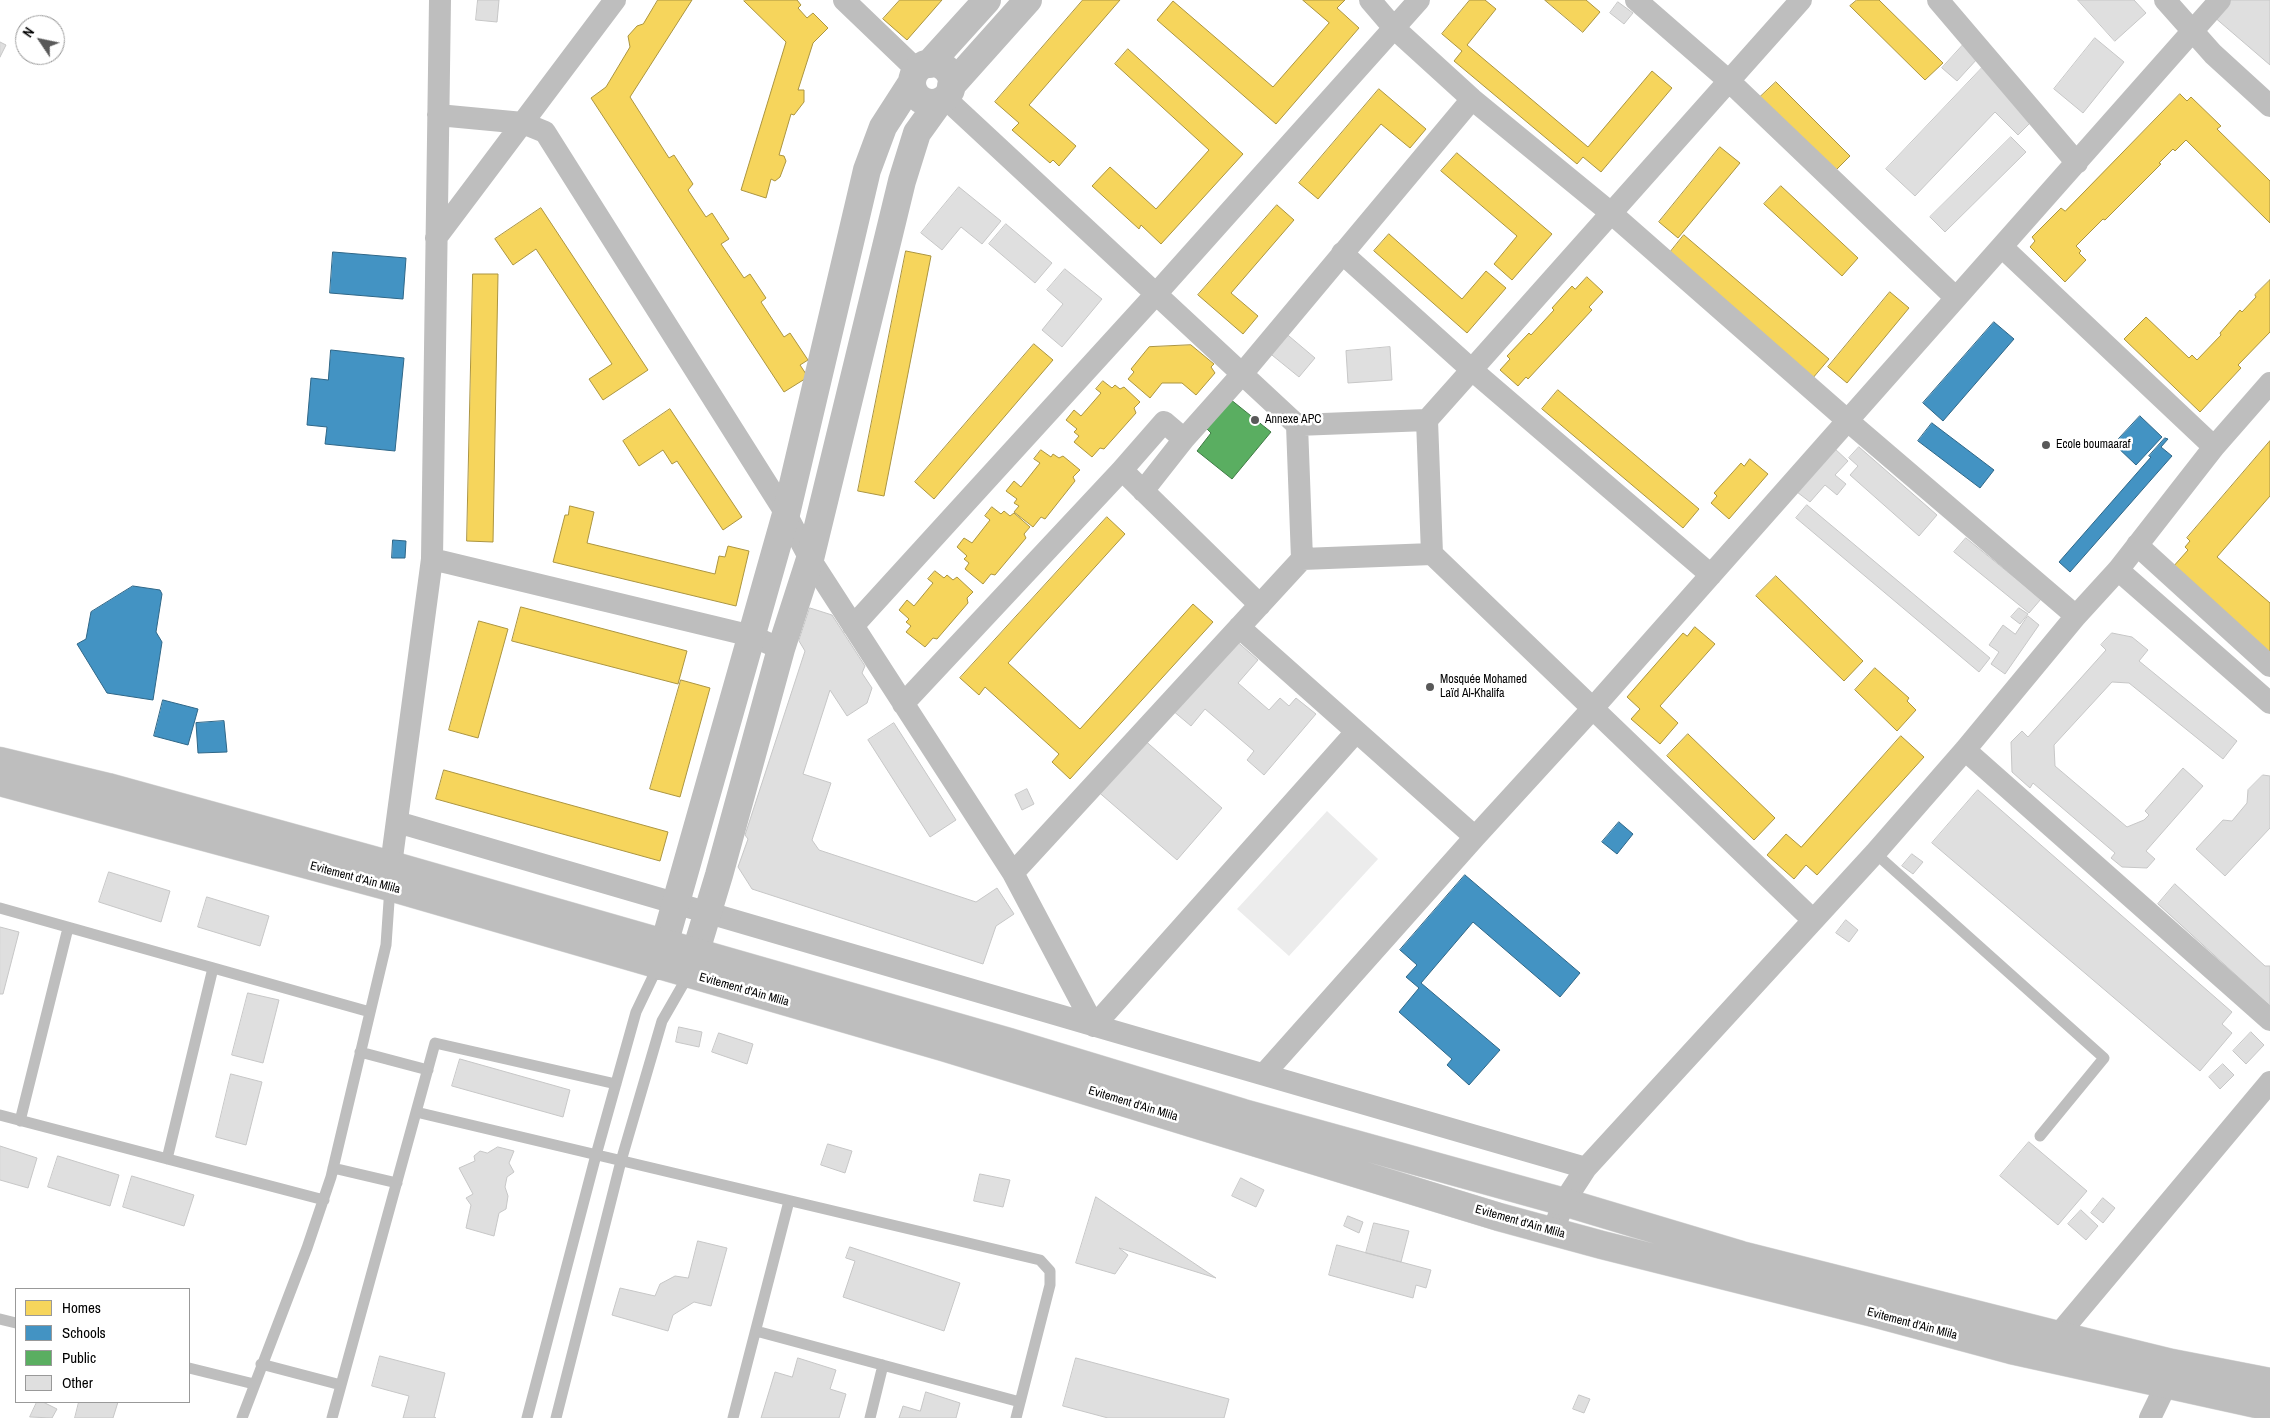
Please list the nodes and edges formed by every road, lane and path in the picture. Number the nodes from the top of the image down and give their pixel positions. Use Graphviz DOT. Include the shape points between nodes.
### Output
graph roads {
  1 [pos="440,0"];
  2 [pos="615,0"];
  3 [pos="844,0"];
  4 [pos="987,0"];
  5 [pos="1028,0"];
  6 [pos="1370,0"];
  7 [pos="1419,0"];
  8 [pos="1636,0"];
  9 [pos="1801,0"];
  10 [pos="1938,0"];
  11 [pos="2165,0"];
  12 [pos="2220,0"];
  13 [pos="1394,28"];
  14 [pos="2193,32"];
  15 [pos="919,72"];
  16 [pos="1729,81"];
  17 [pos="945,95"];
  18 [pos="1472,99"];
  19 [pos="2270,106"];
  20 [pos="438,115"];
  21 [pos="523,123"];
  22 [pos="2077,163"];
  23 [pos="1611,213"];
  24 [pos="436,238"];
  25 [pos="2002,247"];
  26 [pos="1342,254"];
  27 [pos="1156,294"];
  28 [pos="1956,298"];
  29 [pos="1472,370"];
  30 [pos="1242,374"];
  31 [pos="2270,383"];
  32 [pos="1428,420"];
  33 [pos="1848,421"];
  34 [pos="1297,425"];
  35 [pos="1184,439"];
  36 [pos="2214,447"];
  37 [pos="1122,470"];
  38 [pos="1143,491"];
  39 [pos="786,514"];
  40 [pos="2137,545"];
  41 [pos="1432,554"];
  42 [pos="432,559"];
  43 [pos="810,559"];
  44 [pos="1302,559"];
  45 [pos="2118,570"];
  46 [pos="1711,575"];
  47 [pos="1260,605"];
  48 [pos="2076,616"];
  49 [pos="853,626"];
  50 [pos="1239,627"];
  51 [pos="752,636"];
  52 [pos="781,648"];
  53 [pos="2270,666"];
  54 [pos="2270,703"];
  55 [pos="903,704"];
  56 [pos="1593,708"];
  57 [pos="1356,732"];
  58 [pos="1965,750"];
  59 [pos="0,761"];
  60 [pos="0,782"];
  61 [pos="397,822"];
  62 [pos="1475,837"];
  63 [pos="1875,852"];
  64 [pos="1013,873"];
  65 [pos="390,876"];
  66 [pos="676,906"];
  67 [pos="0,908"];
  68 [pos="706,913"];
  69 [pos="1813,920"];
  70 [pos="68,928"];
  71 [pos="661,955"];
  72 [pos="692,963"];
  73 [pos="213,968"];
  74 [pos="370,1012"];
  75 [pos="2270,1020"];
  76 [pos="1094,1026"];
  77 [pos="360,1052"];
  78 [pos="428,1070"];
  79 [pos="1264,1074"];
  80 [pos="2270,1082"];
  81 [pos="616,1084"];
  82 [pos="416,1112"];
  83 [pos="0,1115"];
  84 [pos="20,1121"];
  85 [pos="2040,1136"];
  86 [pos="596,1155"];
  87 [pos="166,1159"];
  88 [pos="621,1161"];
  89 [pos="333,1168"];
  90 [pos="1586,1168"];
  91 [pos="397,1183"];
  92 [pos="324,1200"];
  93 [pos="789,1201"];
  94 [pos="1564,1202"];
  95 [pos="1553,1231"];
  96 [pos="0,1319"];
  97 [pos="15,1323"];
  98 [pos="756,1331"];
  99 [pos="2058,1335"];
  100 [pos="262,1364"];
  101 [pos="883,1365"];
  102 [pos="190,1368"];
  103 [pos="2170,1374"];
  104 [pos="2270,1382"];
  105 [pos="254,1384"];
  106 [pos="341,1385"];
  107 [pos="1020,1402"];
  108 [pos="2270,1407"];
  109 [pos="242,1418"];
  110 [pos="332,1418"];
  111 [pos="527,1418"];
  112 [pos="556,1418"];
  113 [pos="733,1418"];
  114 [pos="870,1418"];
  115 [pos="1016,1418"];
  116 [pos="2150,1418"];
  1 -- 20 [label="street"];
  2 -- 21 [label="street"];
  3 -- 15 [label="street"];
  4 -- 15 [label="main road"];
  5 -- 17 [label="main road"];
  6 -- 13 [label="street"];
  7 -- 13 [label="street"];
  8 -- 16 [label="street"];
  9 -- 16 [label="street"];
  10 -- 22 [label="street"];
  11 -- 14 [label="street"];
  12 -- 14 [label="street"];
  13 -- 18 [label="street"];
  13 -- 27 [label="street"];
  14 -- 19 [label="street" via="2212,54"];
  14 -- 22 [label="street"];
  15 -- 17 [label="main road" via="915,95 920,100 926,103"];
  15 -- 39 [label="main road" via="883,127 867,170"];
  16 -- 23 [label="street"];
  16 -- 28 [label="street"];
  17 -- 27 [label="street"];
  17 -- 43 [label="main road" via="917,133 902,181"];
  18 -- 23 [label="street"];
  18 -- 26 [label="street"];
  20 -- 21 [label="street"];
  20 -- 24 [label="street"];
  21 -- 24 [label="street"];
  21 -- 39 [label="street" via="545,132"];
  22 -- 25 [label="street"];
  23 -- 29 [label="street"];
  23 -- 33 [label="street"];
  24 -- 42 [label="street"];
  25 -- 28 [label="street"];
  25 -- 36 [label="street"];
  26 -- 29 [label="street"];
  26 -- 30 [label="street"];
  27 -- 30 [label="street"];
  27 -- 49 [label="street"];
  28 -- 33 [label="street"];
  29 -- 32 [label="street"];
  29 -- 46 [label="street"];
  30 -- 34 [label="street"];
  30 -- 35 [label="street"];
  31 -- 36 [label="street"];
  32 -- 34 [label="street"];
  32 -- 41 [label="street"];
  33 -- 46 [label="street"];
  33 -- 48 [label="street"];
  34 -- 44 [label="street"];
  35 -- 37 [label="street" via="1164,422"];
  35 -- 38 [label="street"];
  36 -- 40 [label="street"];
  37 -- 38 [label="street"];
  37 -- 55 [label="street"];
  38 -- 47 [label="street"];
  39 -- 43 [label="street"];
  39 -- 51 [label="main road"];
  40 -- 45 [label="street"];
  40 -- 53 [label="street"];
  41 -- 44 [label="street"];
  41 -- 56 [label="street"];
  42 -- 51 [label="street"];
  42 -- 61 [label="street"];
  43 -- 49 [label="street"];
  43 -- 52 [label="main road"];
  44 -- 47 [label="street"];
  45 -- 48 [label="street"];
  45 -- 54 [label="street"];
  46 -- 56 [label="street"];
  47 -- 50 [label="street"];
  48 -- 58 [label="street"];
  49 -- 55 [label="street"];
  50 -- 57 [label="street"];
  50 -- 64 [label="street"];
  51 -- 52 [label="street"];
  51 -- 66 [label="main road"];
  52 -- 68 [label="main road"];
  55 -- 64 [label="street"];
  56 -- 62 [label="street"];
  56 -- 69 [label="street"];
  57 -- 62 [label="street"];
  57 -- 76 [label="street"];
  58 -- 63 [label="street"];
  58 -- 75 [label="street"];
  59 -- 65 [label="main road, Evitement d'Ain Mlila" via="108,787"];
  60 -- 65 [label="main road, Evitement d'Ain Mlila"];
  61 -- 65 [label="street"];
  61 -- 66 [label="street"];
  62 -- 79 [label="street"];
  63 -- 69 [label="street"];
  63 -- 85 [label="lane" via="2104,1058"];
  64 -- 76 [label="street"];
  65 -- 71 [label="main road, Evitement d'Ain Mlila"];
  65 -- 74 [label="lane" via="386,944"];
  66 -- 68 [label="street"];
  66 -- 71 [label="main road"];
  67 -- 70 [label="lane"];
  68 -- 72 [label="main road"];
  68 -- 76 [label="street"];
  69 -- 90 [label="street"];
  70 -- 73 [label="lane"];
  70 -- 84 [label="lane"];
  71 -- 72 [label="main road, Evitement d'Ain Mlila"];
  71 -- 81 [label="lane" via="636,1012"];
  72 -- 88 [label="lane" via="662,1021"];
  72 -- 94 [label="main road, Evitement d'Ain Mlila" via="1010,1042 1243,1113"];
  72 -- 95 [label="main road, Evitement d'Ain Mlila" via="962,1053"];
  73 -- 74 [label="lane"];
  73 -- 87 [label="lane"];
  74 -- 77 [label="lane"];
  76 -- 79 [label="street"];
  77 -- 78 [label="lane"];
  77 -- 89 [label="lane"];
  78 -- 81 [label="lane" via="435,1043"];
  78 -- 82 [label="lane"];
  79 -- 90 [label="street"];
  80 -- 99 [label="street"];
  81 -- 86 [label="lane"];
  82 -- 86 [label="lane"];
  82 -- 91 [label="lane"];
  83 -- 84 [label="lane"];
  84 -- 87 [label="lane"];
  86 -- 88 [label="lane"];
  86 -- 111 [label="lane"];
  87 -- 92 [label="lane"];
  88 -- 93 [label="lane"];
  88 -- 112 [label="lane"];
  89 -- 91 [label="lane"];
  89 -- 92 [label="lane"];
  90 -- 94 [label="street"];
  91 -- 106 [label="lane"];
  92 -- 100 [label="lane"];
  93 -- 98 [label="lane"];
  93 -- 107 [label="lane" via="1040,1260 1050,1271 1050,1285"];
  94 -- 95 [label="street"];
  94 -- 99 [label="main road, Evitement d'Ain Mlila" via="1741,1255"];
  95 -- 103 [label="main road, Evitement d'Ain Mlila" via="2011,1350"];
  96 -- 97 [label="lane"];
  98 -- 101 [label="lane"];
  98 -- 113 [label="lane"];
  99 -- 103 [label="main road, Evitement d'Ain Mlila"];
  100 -- 105 [label="lane"];
  100 -- 106 [label="lane"];
  101 -- 107 [label="lane"];
  101 -- 114 [label="lane"];
  102 -- 105 [label="lane"];
  103 -- 104 [label="main road, Evitement d'Ain Mlila"];
  103 -- 108 [label="main road, Evitement d'Ain Mlila"];
  103 -- 116 [label="street"];
  105 -- 109 [label="lane"];
  106 -- 110 [label="lane"];
  107 -- 115 [label="lane"];
}
